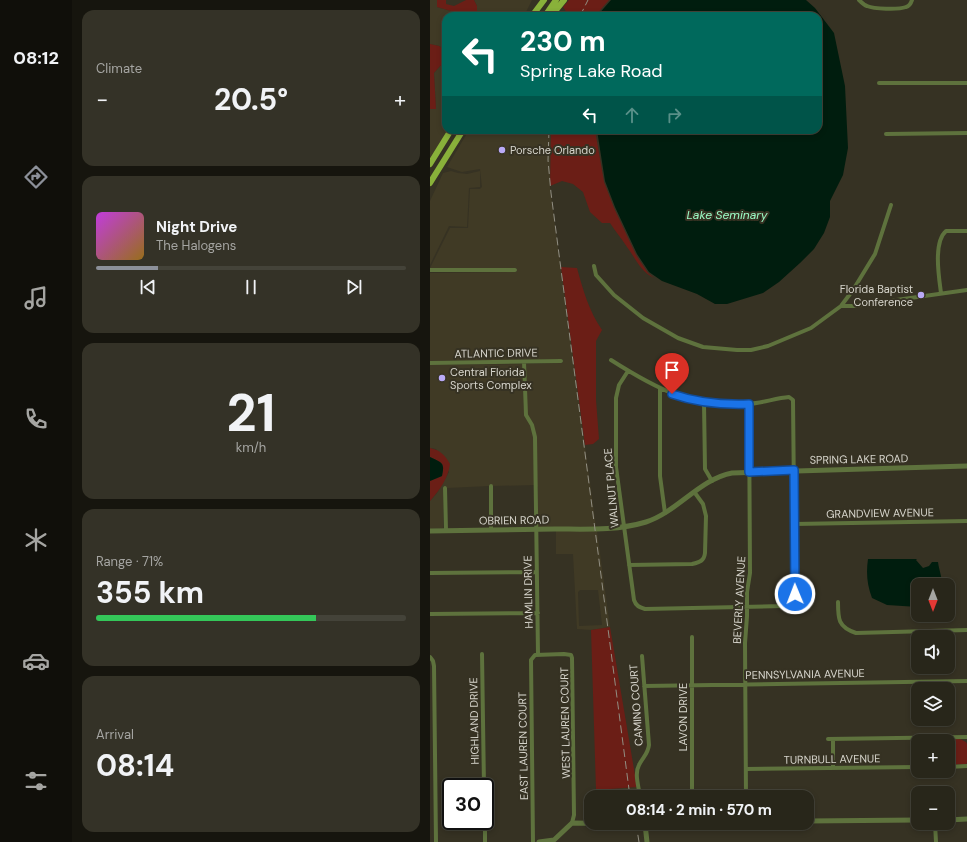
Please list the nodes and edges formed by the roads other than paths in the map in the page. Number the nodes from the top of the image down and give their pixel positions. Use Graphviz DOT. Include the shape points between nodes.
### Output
graph roads {
  1 [pos="539,0"];
  2 [pos="544,0"];
  3 [pos="556,0"];
  4 [pos="564,0"];
  5 [pos="859,0"];
  6 [pos="912,0"];
  7 [pos="534,12"];
  8 [pos="535,12"];
  9 [pos="548,12"];
  10 [pos="554,12"];
  11 [pos="879,83"];
  12 [pos="967,83"];
  13 [pos="967,133"];
  14 [pos="449,134"];
  15 [pos="461,134"];
  16 [pos="886,134"];
  17 [pos="431,161"];
  18 [pos="442,164"];
  19 [pos="430,183"];
  20 [pos="891,205"];
  21 [pos="967,231"];
  22 [pos="594,266"];
  23 [pos="430,270"];
  24 [pos="515,270"];
  25 [pos="967,290"];
  26 [pos="941,293"];
  27 [pos="840,306"];
  28 [pos="611,360"];
  29 [pos="561,361"];
  30 [pos="524,362"];
  31 [pos="430,363"];
  32 [pos="628,371"];
  33 [pos="660,389"];
  34 [pos="704,403"];
  35 [pos="749,404"];
  36 [pos="967,466"];
  37 [pos="794,470"];
  38 [pos="749,472"];
  39 [pos="712,481"];
  40 [pos="490,486"];
  41 [pos="445,488"];
  42 [pos="695,492"];
  43 [pos="664,513"];
  44 [pos="967,521"];
  45 [pos="794,524"];
  46 [pos="623,526"];
  47 [pos="597,529"];
  48 [pos="491,530"];
  49 [pos="536,530"];
  50 [pos="430,531"];
  51 [pos="446,531"];
  52 [pos="629,565"];
  53 [pos="537,572"];
  54 [pos="430,574"];
  55 [pos="838,602"];
  56 [pos="748,607"];
  57 [pos="538,613"];
  58 [pos="430,614"];
  59 [pos="967,630"];
  60 [pos="692,637"];
  61 [pos="482,654"];
  62 [pos="538,654"];
  63 [pos="642,656"];
  64 [pos="431,658"];
  65 [pos="967,681"];
  66 [pos="746,684"];
  67 [pos="692,685"];
  68 [pos="644,686"];
  69 [pos="967,737"];
  70 [pos="828,739"];
  71 [pos="833,739"];
  72 [pos="967,766"];
  73 [pos="911,767"];
  74 [pos="955,767"];
  75 [pos="833,768"];
  76 [pos="746,769"];
  77 [pos="484,778"];
  78 [pos="639,790"];
  79 [pos="692,790"];
  80 [pos="746,790"];
  81 [pos="967,819"];
  82 [pos="911,820"];
  83 [pos="955,820"];
  84 [pos="814,821"];
  85 [pos="572,823"];
  86 [pos="584,823"];
  87 [pos="484,830"];
  88 [pos="646,830"];
  89 [pos="935,830"];
  90 [pos="436,842"];
  91 [pos="485,842"];
  92 [pos="533,842"];
  93 [pos="539,842"];
  94 [pos="647,842"];
  95 [pos="936,842"];
  1 -- 7 [label="main road"];
  2 -- 8 [label="main road"];
  3 -- 9 [label="main road"];
  4 -- 10 [label="main road"];
  5 -- 6 [label="street" via="866,6 875,8 906,7"];
  11 -- 12 [label="street"];
  13 -- 16 [label="street"];
  14 -- 17 [label="main road"];
  15 -- 18 [label="main road"];
  17 -- 18 [label="street"];
  18 -- 19 [label="main road"];
  20 -- 27 [label="street" via="875,254"];
  21 -- 26 [label="street" via="946,231 942,236 938,269"];
  22 -- 27 [label="street" via="596,275 605,286 643,318 678,338 703,347 751,350 768,346 810,328"];
  23 -- 24 [label="street"];
  25 -- 26 [label="street"];
  26 -- 27 [label="street"];
  28 -- 32 [label="street"];
  29 -- 30 [label="street, ATLANTIC DRIVE"];
  30 -- 31 [label="street, ATLANTIC DRIVE"];
  30 -- 49 [label="street, HAMLIN DRIVE" via="526,415 535,437"];
  32 -- 33 [label="street"];
  32 -- 46 [label="street, WALNUT PLACE" via="619,385 616,398 616,467"];
  33 -- 34 [label="street"];
  33 -- 43 [label="street" via="660,476"];
  34 -- 35 [label="street"];
  34 -- 39 [label="street" via="705,465 706,473"];
  35 -- 37 [label="street" via="791,398 794,404"];
  35 -- 38 [label="street, BEVERLY AVENUE"];
  36 -- 37 [label="street, SPRING LAKE ROAD"];
  37 -- 38 [label="street, SPRING LAKE ROAD"];
  37 -- 45 [label="street"];
  38 -- 39 [label="street, SPRING LAKE ROAD" via="726,474"];
  38 -- 56 [label="street, BEVERLY AVENUE"];
  39 -- 42 [label="street, SPRING LAKE ROAD"];
  40 -- 48 [label="street"];
  41 -- 51 [label="street"];
  42 -- 43 [label="street, SPRING LAKE ROAD"];
  42 -- 52 [label="street" via="703,504 706,516 705,553 702,560 692,564"];
  43 -- 46 [label="street, SPRING LAKE ROAD" via="647,522"];
  44 -- 45 [label="street, GRANDVIEW AVENUE"];
  45 -- 56 [label="street" via="795,594 791,602 783,606"];
  46 -- 47 [label="street, SPRING LAKE ROAD"];
  46 -- 52 [label="street, WALNUT PLACE"];
  47 -- 49 [label="street, OBRIEN ROAD"];
  48 -- 49 [label="street, OBRIEN ROAD"];
  48 -- 51 [label="street, OBRIEN ROAD"];
  49 -- 53 [label="street, HAMLIN DRIVE"];
  50 -- 51 [label="street, OBRIEN ROAD"];
  52 -- 56 [label="street, WALNUT PLACE" via="634,600 637,606 645,609"];
  53 -- 54 [label="street"];
  53 -- 57 [label="street, HAMLIN DRIVE"];
  55 -- 59 [label="street" via="840,623 844,628 856,633"];
  56 -- 66 [label="street, BEVERLY AVENUE" via="745,643"];
  57 -- 58 [label="street"];
  57 -- 62 [label="street, HAMLIN DRIVE"];
  60 -- 67 [label="street, LAVON DRIVE"];
  61 -- 77 [label="street, HIGHLAND DRIVE"];
  62 -- 85 [label="street, WEST LAUREN COURT" via="568,654 572,658"];
  62 -- 92 [label="street, EAST LAUREN COURT" via="531,660"];
  63 -- 68 [label="street, CAMINO COURT"];
  64 -- 90 [label="street" via="434,666"];
  65 -- 66 [label="street, PENNSYLVANIA AVENUE"];
  66 -- 67 [label="street, PENNSYLVANIA AVENUE"];
  66 -- 76 [label="street, BEVERLY AVENUE"];
  67 -- 68 [label="street, PENNSYLVANIA AVENUE"];
  67 -- 79 [label="street, LAVON DRIVE"];
  68 -- 78 [label="street, CAMINO COURT" via="649,745 637,768"];
  69 -- 71 [label="street"];
  70 -- 71 [label="street"];
  71 -- 75 [label="street"];
  72 -- 74 [label="street"];
  73 -- 75 [label="street, TURNBULL AVENUE"];
  75 -- 76 [label="street, TURNBULL AVENUE"];
  76 -- 80 [label="street, BEVERLY AVENUE"];
  81 -- 83 [label="street"];
  82 -- 84 [label="street"];
  85 -- 86 [label="street"];
  85 -- 93 [label="street" via="554,840"];
  87 -- 91 [label="street"];
  88 -- 94 [label="street"];
  89 -- 95 [label="street"];
}
